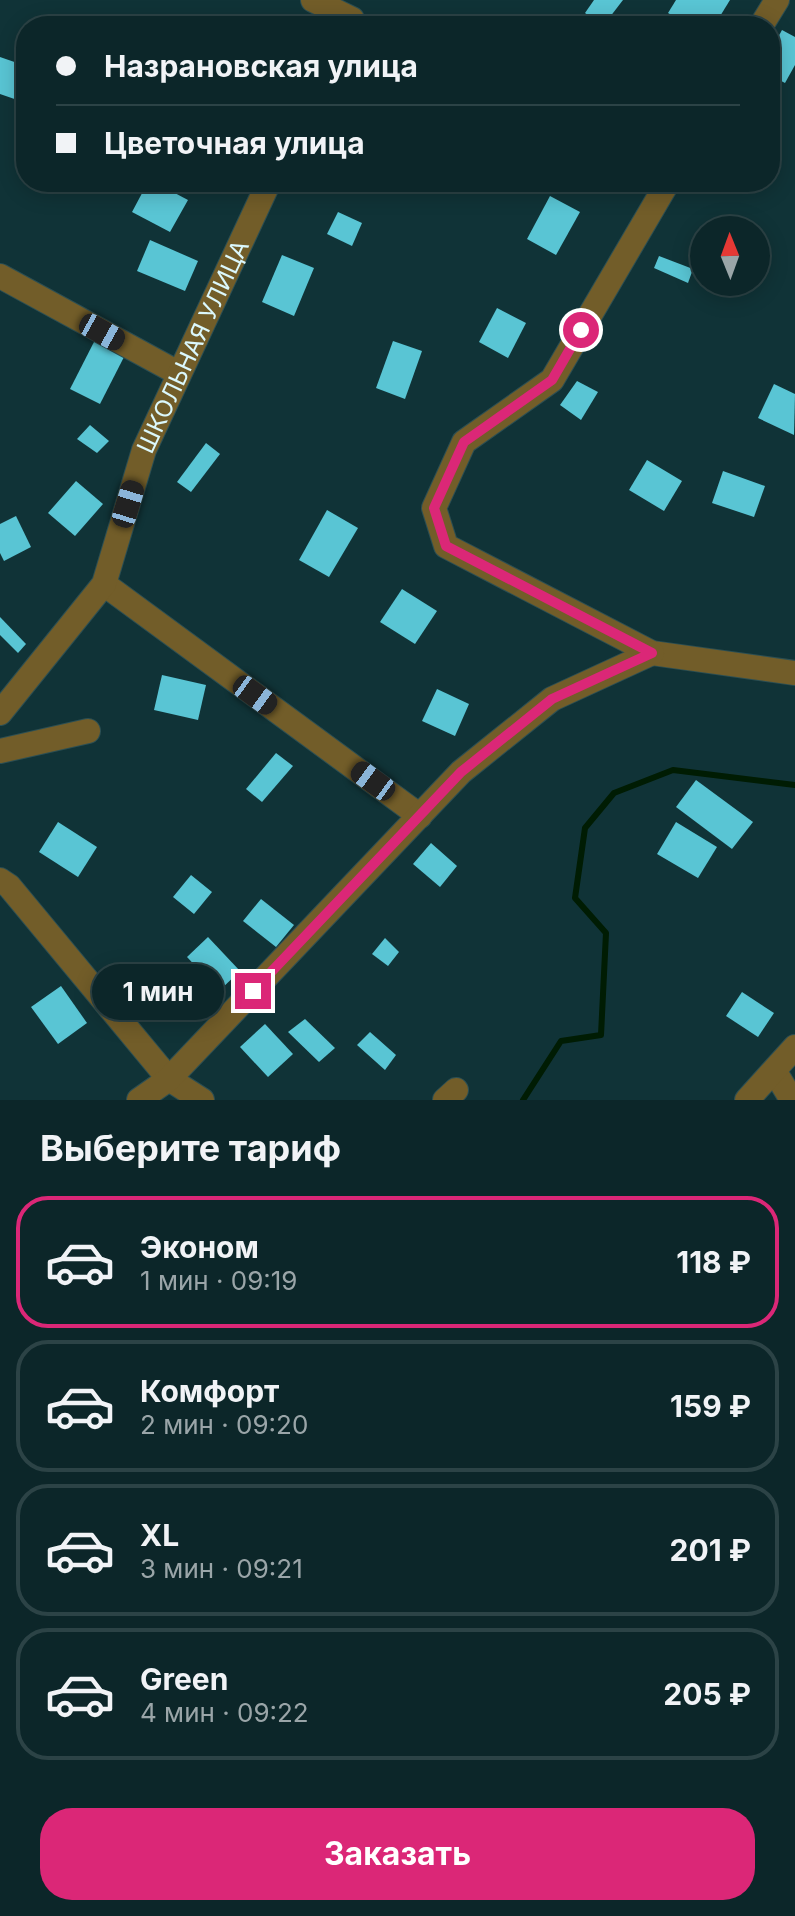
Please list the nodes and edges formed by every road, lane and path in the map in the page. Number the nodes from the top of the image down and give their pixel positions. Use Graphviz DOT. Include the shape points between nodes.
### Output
graph roads {
  1 [pos="313,0"];
  2 [pos="354,15"];
  3 [pos="264,192"];
  4 [pos="662,192"];
  5 [pos="0,276"];
  6 [pos="178,373"];
  7 [pos="104,584"];
  8 [pos="652,653"];
  9 [pos="795,673"];
  10 [pos="0,713"];
  11 [pos="88,731"];
  12 [pos="0,751"];
  13 [pos="420,816"];
  14 [pos="0,880"];
  15 [pos="795,1047"];
  16 [pos="775,1072"];
  17 [pos="169,1079"];
  18 [pos="139,1100"];
  19 [pos="202,1100"];
  20 [pos="747,1100"];
  21 [pos="792,1100"];
  1 -- 2 [label="street"];
  3 -- 6 [label="street, ШКОЛЬНАЯ УЛИЦА"];
  4 -- 8 [label="street" via="552,380 464,442 434,508 446,546"];
  5 -- 6 [label="street"];
  6 -- 7 [label="street, ШКОЛЬНАЯ УЛИЦА" via="144,450"];
  7 -- 10 [label="street, ШКОЛЬНАЯ УЛИЦА"];
  7 -- 13 [label="street"];
  8 -- 9 [label="street"];
  8 -- 13 [label="street" via="552,699 461,772"];
  11 -- 12 [label="street"];
  13 -- 17 [label="street"];
  14 -- 17 [label="street"];
  15 -- 16 [label="street"];
  16 -- 20 [label="street"];
  16 -- 21 [label="street"];
  17 -- 18 [label="street"];
  17 -- 19 [label="street"];
}
